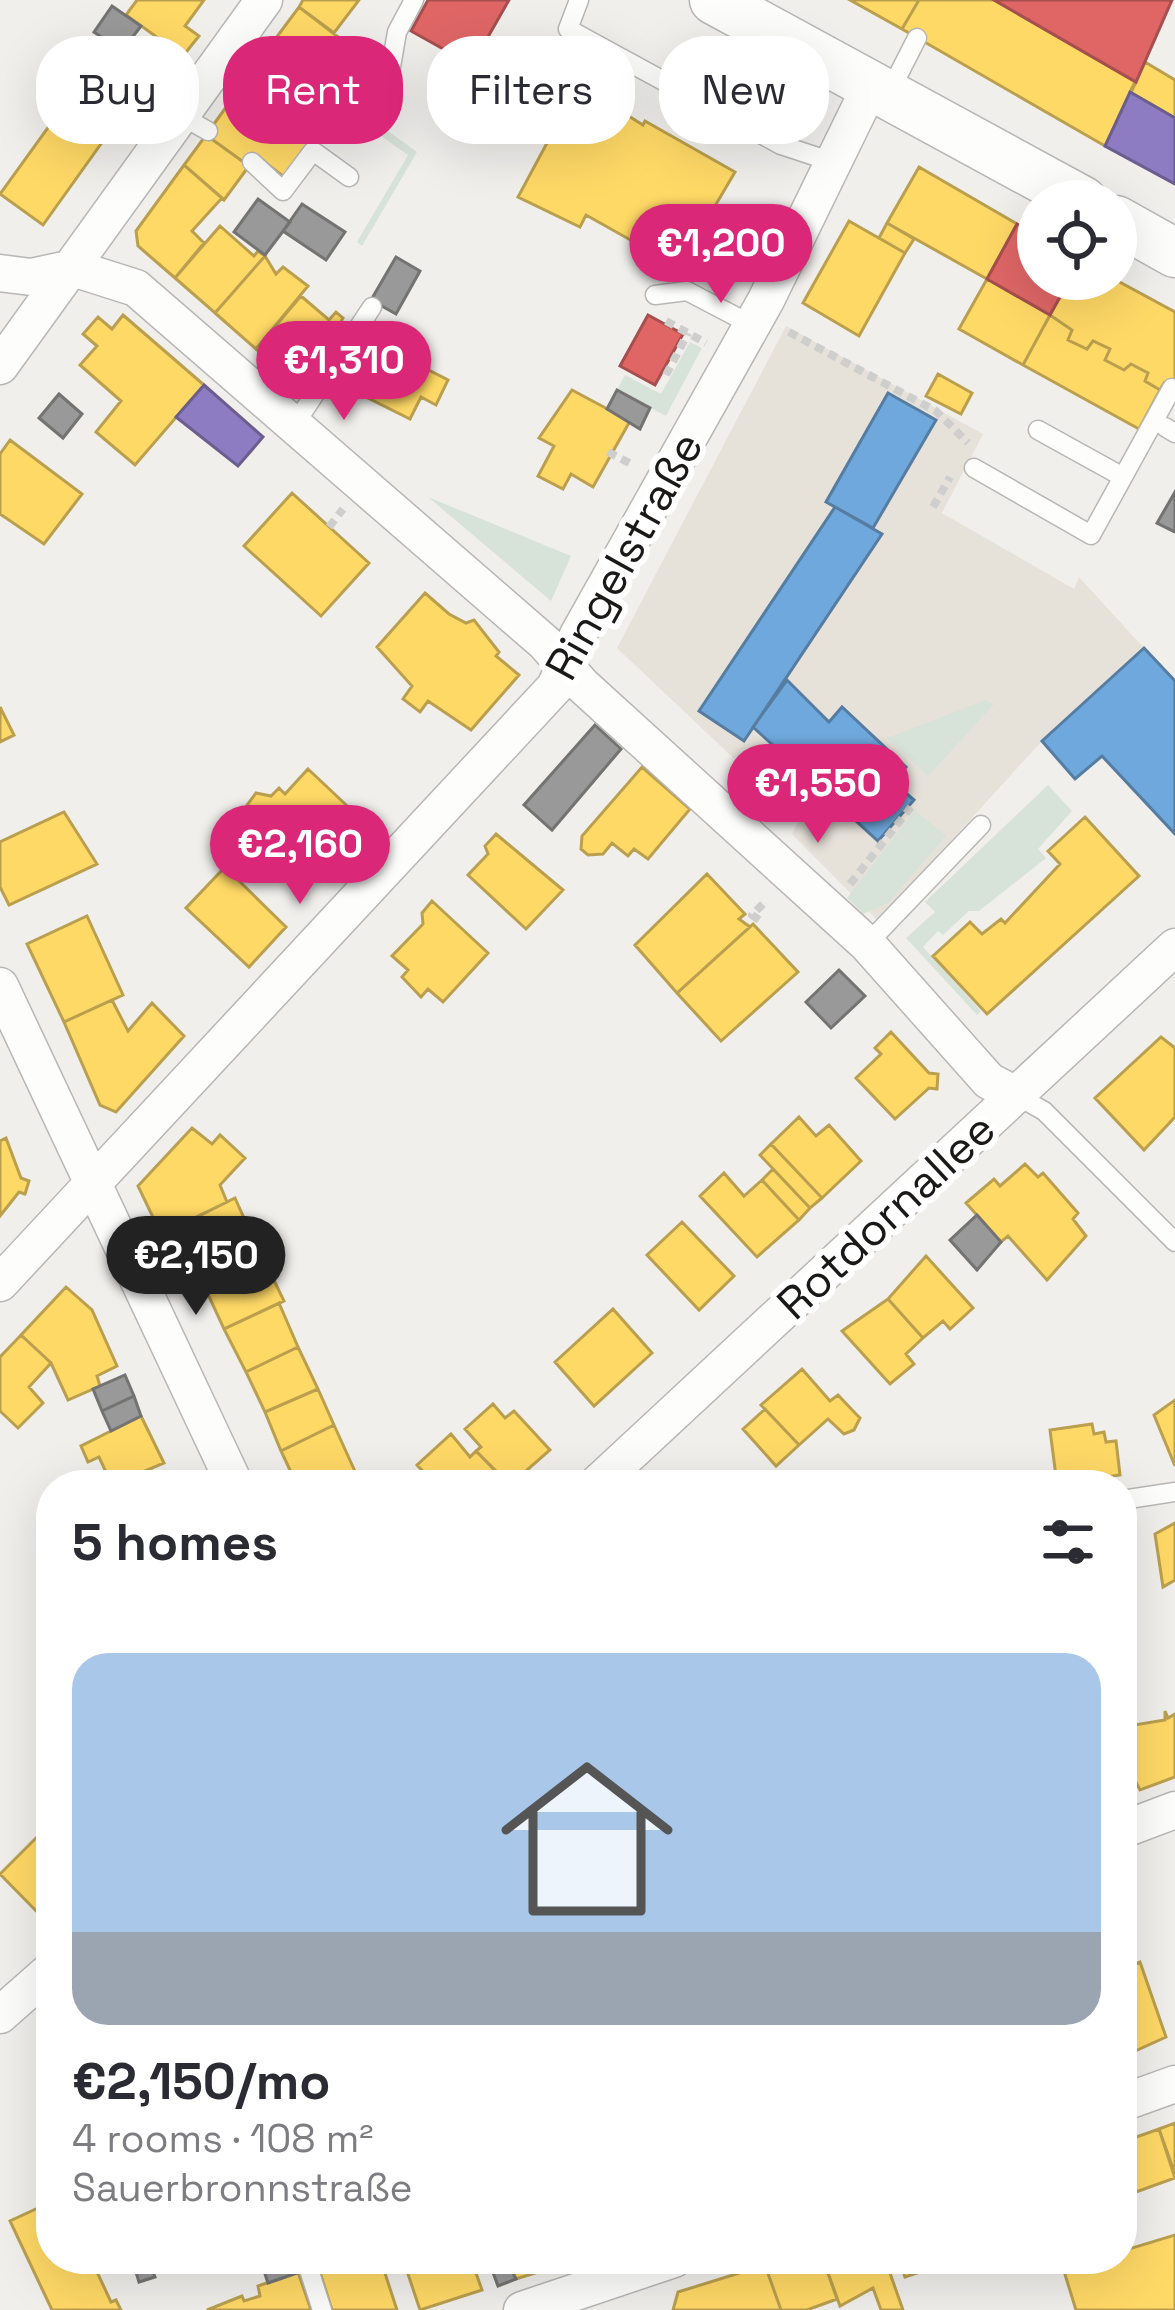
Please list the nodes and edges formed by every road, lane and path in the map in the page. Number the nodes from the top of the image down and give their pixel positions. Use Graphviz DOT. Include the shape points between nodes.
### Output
graph roads {
  1 [pos="264,0"];
  2 [pos="414,0"];
  3 [pos="580,0"];
  4 [pos="714,0"];
  5 [pos="396,36"];
  6 [pos="917,38"];
  7 [pos="879,92"];
  8 [pos="199,106"];
  9 [pos="171,144"];
  10 [pos="252,162"];
  11 [pos="837,164"];
  12 [pos="350,177"];
  13 [pos="1044,180"];
  14 [pos="1137,232"];
  15 [pos="1175,253"];
  16 [pos="73,268"];
  17 [pos="0,273"];
  18 [pos="655,305"];
  19 [pos="372,307"];
  20 [pos="768,327"];
  21 [pos="688,333"];
  22 [pos="733,358"];
  23 [pos="0,366"];
  24 [pos="666,375"];
  25 [pos="1172,388"];
  26 [pos="293,427"];
  27 [pos="1038,430"];
  28 [pos="974,468"];
  29 [pos="1123,477"];
  30 [pos="933,507"];
  31 [pos="564,665"];
  32 [pos="773,747"];
  33 [pos="753,771"];
  34 [pos="911,807"];
  35 [pos="981,825"];
  36 [pos="828,907"];
  37 [pos="767,912"];
  38 [pos="753,924"];
  39 [pos="867,944"];
  40 [pos="1175,947"];
  41 [pos="0,986"];
  42 [pos="1014,1094"];
  43 [pos="90,1185"];
  44 [pos="1175,1243"];
  45 [pos="0,1283"];
  46 [pos="228,1470"];
  47 [pos="612,1470"];
  48 [pos="1175,1492"];
  49 [pos="1137,1498"];
  50 [pos="1175,1810"];
  51 [pos="1137,1824"];
  52 [pos="36,1983"];
  53 [pos="0,2015"];
  54 [pos="1175,2084"];
  55 [pos="1137,2098"];
  56 [pos="310,2274"];
  57 [pos="612,2283"];
  58 [pos="322,2310"];
  59 [pos="522,2310"];
  1 -- 8 [label="street"];
  2 -- 5 [label="lane"];
  3 -- 11 [label="lane" via="568,28 781,145"];
  4 -- 7 [label="street"];
  6 -- 7 [label="lane"];
  7 -- 11 [label="street, Ringelstraße"];
  7 -- 13 [label="street"];
  9 -- 16 [label="street"];
  10 -- 12 [label="lane" via="283,191 313,151"];
  11 -- 20 [label="street, Ringelstraße"];
  14 -- 15 [label="street"];
  16 -- 17 [label="street" via="31,277"];
  16 -- 23 [label="street"];
  16 -- 26 [label="street" via="136,288"];
  18 -- 20 [label="lane" via="687,291"];
  18 -- 21 [label="path"];
  19 -- 26 [label="lane"];
  20 -- 22 [label="street, Ringelstraße"];
  20 -- 30 [label="path" via="936,411 969,442"];
  21 -- 22 [label="path"];
  21 -- 24 [label="path"];
  22 -- 31 [label="street, Ringelstraße"];
  25 -- 29 [label="lane"];
  26 -- 31 [label="street"];
  27 -- 29 [label="lane"];
  28 -- 29 [label="lane" via="1091,536"];
  31 -- 36 [label="street"];
  31 -- 43 [label="street, Ringelstraße" via="555,687"];
  32 -- 33 [label="path"];
  34 -- 36 [label="path"];
  35 -- 39 [label="lane"];
  36 -- 39 [label="street"];
  37 -- 38 [label="path"];
  39 -- 42 [label="street" via="989,1081"];
  40 -- 42 [label="street, Rotdornallee"];
  41 -- 43 [label="street"];
  42 -- 44 [label="lane" via="1044,1111"];
  42 -- 47 [label="street, Rotdornallee"];
  43 -- 45 [label="street, Ringelstraße"];
  43 -- 46 [label="street"];
  48 -- 49 [label="lane"];
  50 -- 51 [label="street"];
  52 -- 53 [label="street"];
  54 -- 55 [label="street"];
  56 -- 58 [label="lane"];
  57 -- 59 [label="street"];
}
